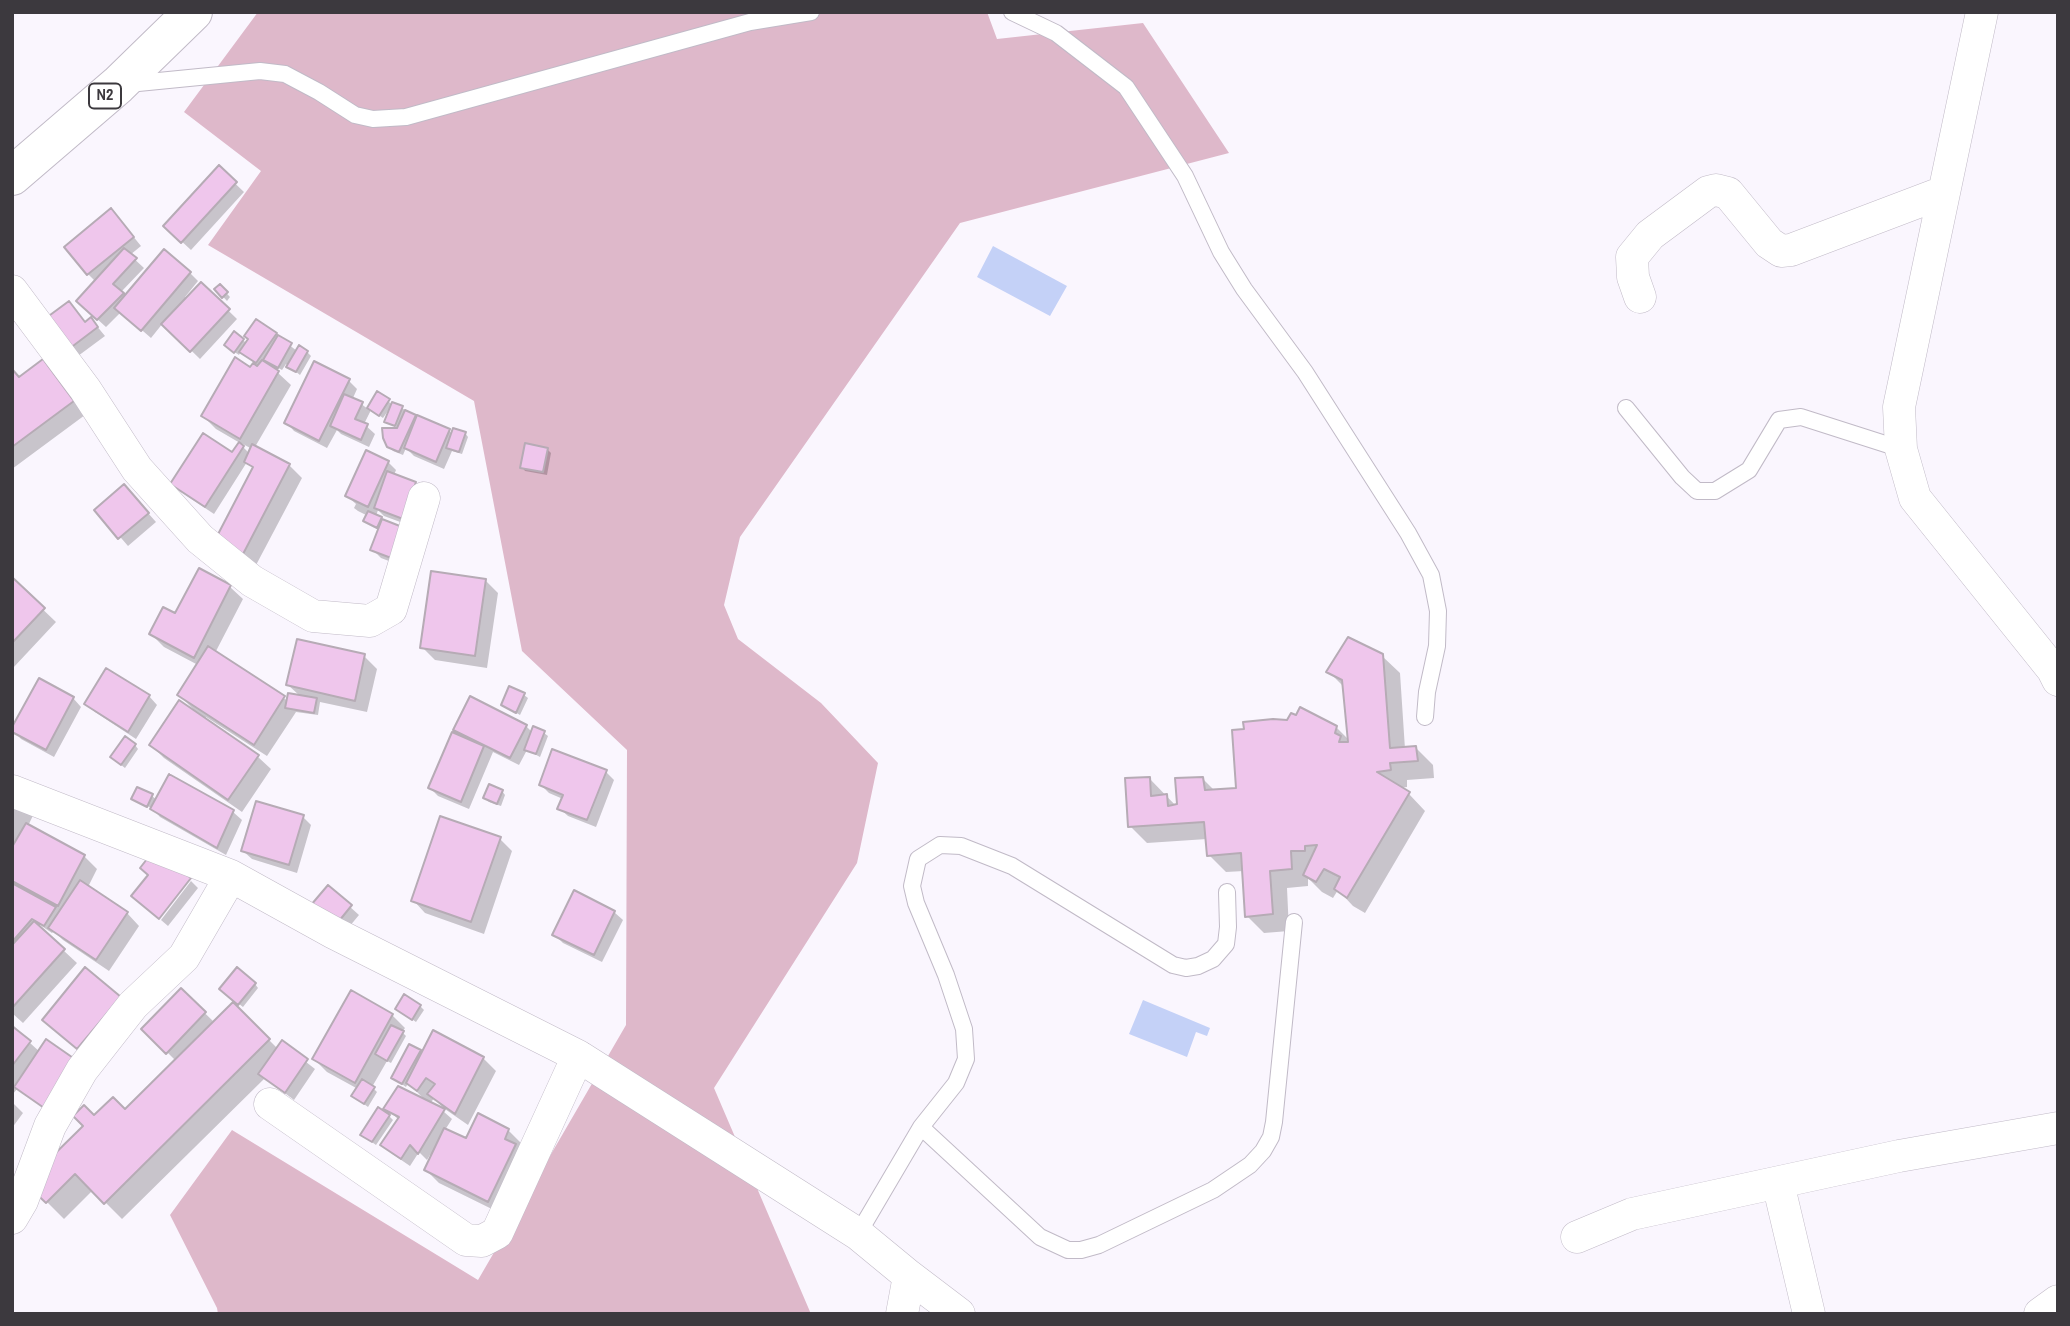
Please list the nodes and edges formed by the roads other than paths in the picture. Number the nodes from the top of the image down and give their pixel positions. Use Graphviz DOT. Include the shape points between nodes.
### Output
graph roads {
  1 [pos="193,12"];
  2 [pos="811,12"];
  3 [pos="1012,12"];
  4 [pos="1982,12"];
  5 [pos="118,85"];
  6 [pos="12,176"];
  7 [pos="1944,192"];
  8 [pos="12,291"];
  9 [pos="1640,297"];
  10 [pos="1626,408"];
  11 [pos="1901,449"];
  12 [pos="424,498"];
  13 [pos="2058,680"];
  14 [pos="1425,717"];
  15 [pos="12,791"];
  16 [pos="231,876"];
  17 [pos="1227,892"];
  18 [pos="1294,922"];
  19 [pos="578,1056"];
  20 [pos="270,1104"];
  21 [pos="921,1127"];
  22 [pos="2058,1128"];
  23 [pos="1778,1183"];
  24 [pos="12,1218"];
  25 [pos="858,1234"];
  26 [pos="1577,1237"];
  27 [pos="909,1276"];
  28 [pos="2058,1300"];
  29 [pos="902,1314"];
  30 [pos="959,1314"];
  31 [pos="1809,1314"];
  32 [pos="2040,1314"];
  1 -- 5 [label="highway, N2"];
  2 -- 5 [label="lane" via="750,22 406,117 355,115 285,74 260,71"];
  3 -- 14 [label="lane" via="1056,33 1126,87 1185,176 1244,289 1305,372 1409,533 1431,575 1438,611"];
  4 -- 7 [label="street"];
  5 -- 6 [label="highway, N2"];
  7 -- 9 [label="street" via="1781,251 1728,193 1708,192 1650,235 1632,257"];
  7 -- 11 [label="street" via="1899,407"];
  8 -- 12 [label="street" via="137,469 200,539 252,581 313,616 370,621 391,609"];
  10 -- 11 [label="lane" via="1697,491 1715,491 1749,470 1779,420 1801,417"];
  11 -- 13 [label="street" via="1915,498"];
  15 -- 16 [label="street"];
  16 -- 19 [label="street"];
  16 -- 24 [label="street" via="184,957 133,1005 82,1070 50,1126"];
  17 -- 21 [label="lane" via="1226,944 1213,959 1186,968 1173,965 1012,866 961,846 940,845 918,859 912,886 916,903 964,1029 966,1059 956,1083"];
  18 -- 21 [label="lane" via="1271,1137 1250,1165 1213,1189 1099,1245 1068,1251 1040,1237"];
  19 -- 20 [label="street" via="497,1233 482,1241 466,1240"];
  19 -- 25 [label="street"];
  21 -- 25 [label="lane"];
  22 -- 23 [label="street"];
  23 -- 26 [label="street" via="1632,1214"];
  23 -- 31 [label="street"];
  25 -- 27 [label="street"];
  27 -- 29 [label="street"];
  27 -- 30 [label="street"];
  28 -- 32 [label="street"];
}
